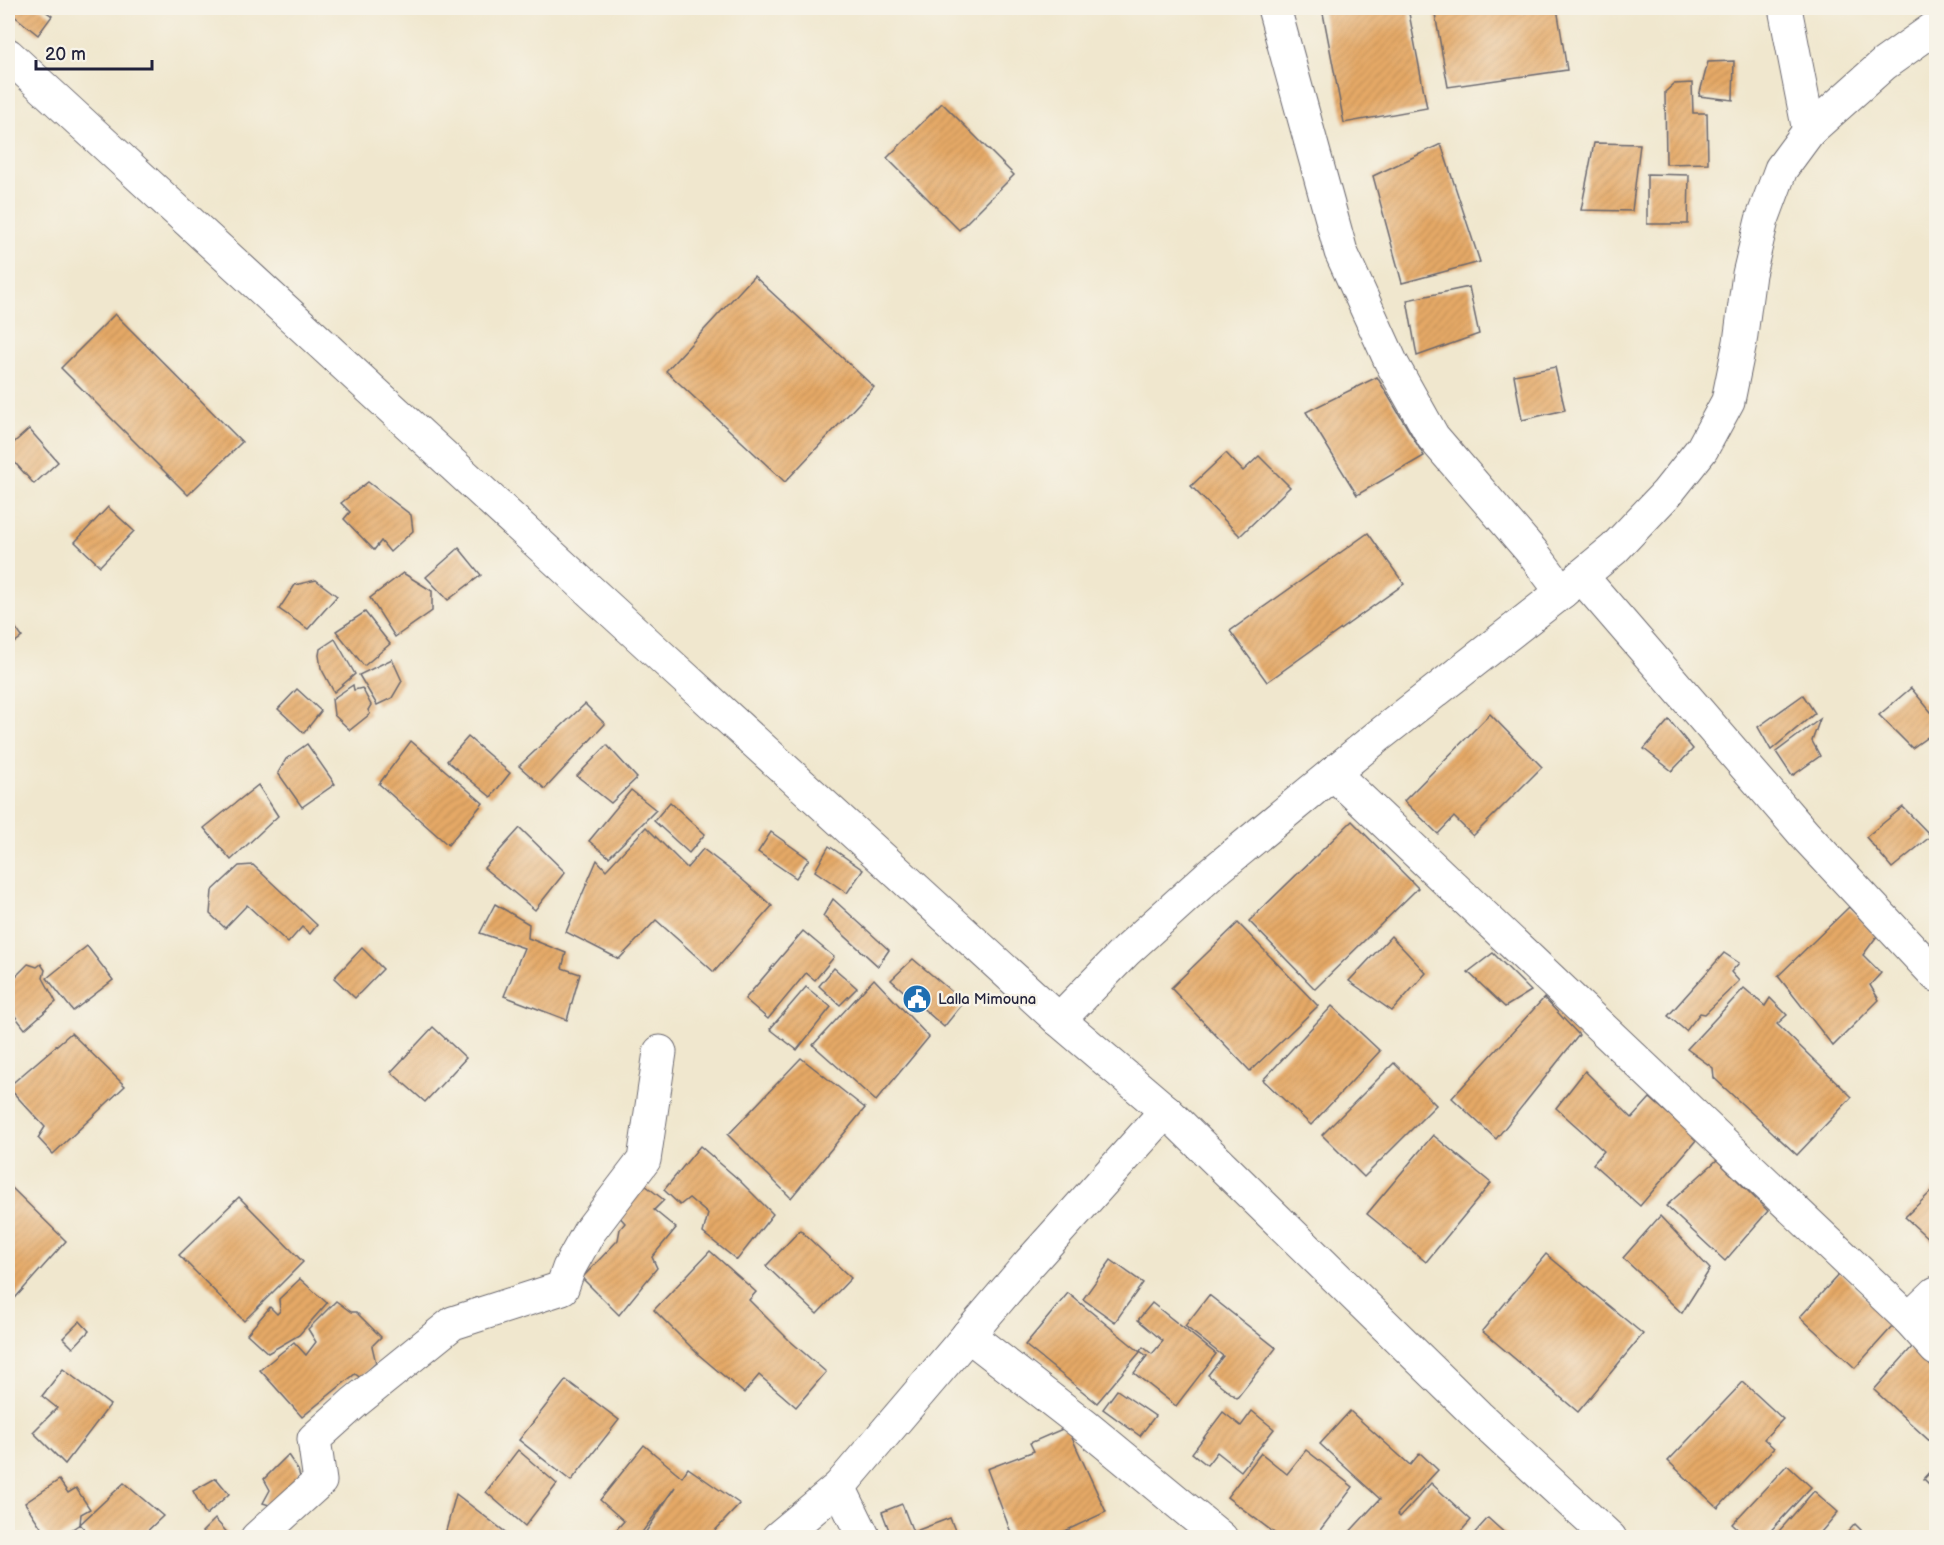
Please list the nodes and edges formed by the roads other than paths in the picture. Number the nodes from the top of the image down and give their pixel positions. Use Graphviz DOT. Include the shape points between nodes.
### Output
graph roads {
  1 [pos="1274,8"];
  2 [pos="1785,8"];
  3 [pos="1936,27"];
  4 [pos="8,55"];
  5 [pos="1809,131"];
  6 [pos="1571,584"];
  7 [pos="1333,773"];
  8 [pos="1936,975"];
  9 [pos="1059,1020"];
  10 [pos="660,1052"];
  11 [pos="1166,1111"];
  12 [pos="1936,1293"];
  13 [pos="1909,1319"];
  14 [pos="968,1335"];
  15 [pos="1936,1349"];
  16 [pos="840,1487"];
  17 [pos="257,1538"];
  18 [pos="778,1538"];
  19 [pos="864,1538"];
  20 [pos="1221,1538"];
  21 [pos="1610,1538"];
  1 -- 6 [label="street" via="1341,252 1391,362 1433,437 1532,552"];
  2 -- 5 [label="street"];
  3 -- 5 [label="street" via="1884,63"];
  4 -- 9 [label="street"];
  5 -- 6 [label="street" via="1781,169 1762,220 1728,401 1702,449 1667,493 1614,549"];
  6 -- 7 [label="street"];
  6 -- 8 [label="street"];
  7 -- 9 [label="street" via="1203,881 1126,951"];
  7 -- 13 [label="street"];
  9 -- 11 [label="street"];
  10 -- 17 [label="street" via="644,1160 589,1232 561,1288 453,1323 355,1402 314,1438 320,1481"];
  11 -- 14 [label="street"];
  11 -- 21 [label="street" via="1478,1416"];
  12 -- 13 [label="street"];
  13 -- 15 [label="street"];
  14 -- 16 [label="street"];
  14 -- 20 [label="street"];
  16 -- 18 [label="street"];
  16 -- 19 [label="street"];
}
